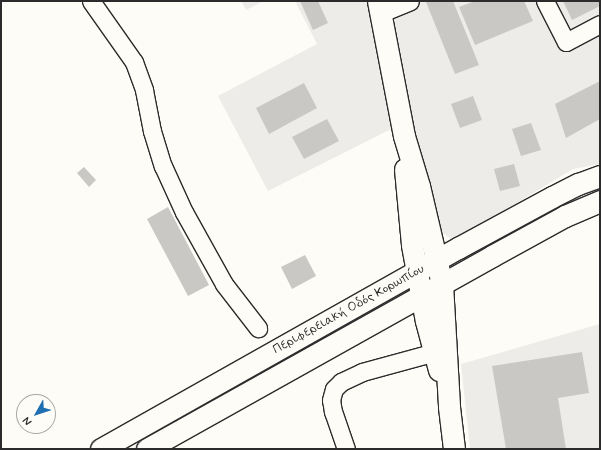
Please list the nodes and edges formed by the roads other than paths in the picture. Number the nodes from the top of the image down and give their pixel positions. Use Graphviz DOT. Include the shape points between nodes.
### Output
graph roads {
  1 [pos="91,1"];
  2 [pos="410,1"];
  3 [pos="545,1"];
  4 [pos="380,7"];
  5 [pos="600,24"];
  6 [pos="404,136"];
  7 [pos="600,176"];
  8 [pos="600,201"];
  9 [pos="437,260"];
  10 [pos="417,271"];
  11 [pos="442,284"];
  12 [pos="421,295"];
  13 [pos="258,328"];
  14 [pos="434,352"];
  15 [pos="449,407"];
  16 [pos="101,449"];
  17 [pos="147,449"];
  18 [pos="346,449"];
  19 [pos="454,449"];
  1 -- 13 [label="street" via="134,62 144,90 152,131 163,166 184,212 224,284"];
  2 -- 4 [label="street"];
  3 -- 5 [label="street" via="566,42"];
  4 -- 6 [label="main road"];
  6 -- 9 [label="main road"];
  6 -- 10 [label="main road" via="406,193"];
  7 -- 9 [label="main road, Περιφερειακή Οδός Κορωπίου" via="552,197"];
  8 -- 11 [label="main road, Περιφερειακή Οδός Κορωπίου" via="566,216"];
  9 -- 10 [label="main road, Περιφερειακή Οδός Κορωπίου"];
  9 -- 11 [label="main road"];
  10 -- 12 [label="main road"];
  10 -- 16 [label="main road, Περιφερειακή Οδός Κορωπίου"];
  11 -- 12 [label="main road, Περιφερειακή Οδός Κορωπίου"];
  11 -- 15 [label="main road"];
  12 -- 14 [label="main road"];
  12 -- 17 [label="main road, Περιφερειακή Οδός Κορωπίου"];
  14 -- 15 [label="main road"];
  14 -- 18 [label="street" via="362,372 341,382 334,389 331,400 333,412"];
  15 -- 19 [label="main road"];
}
